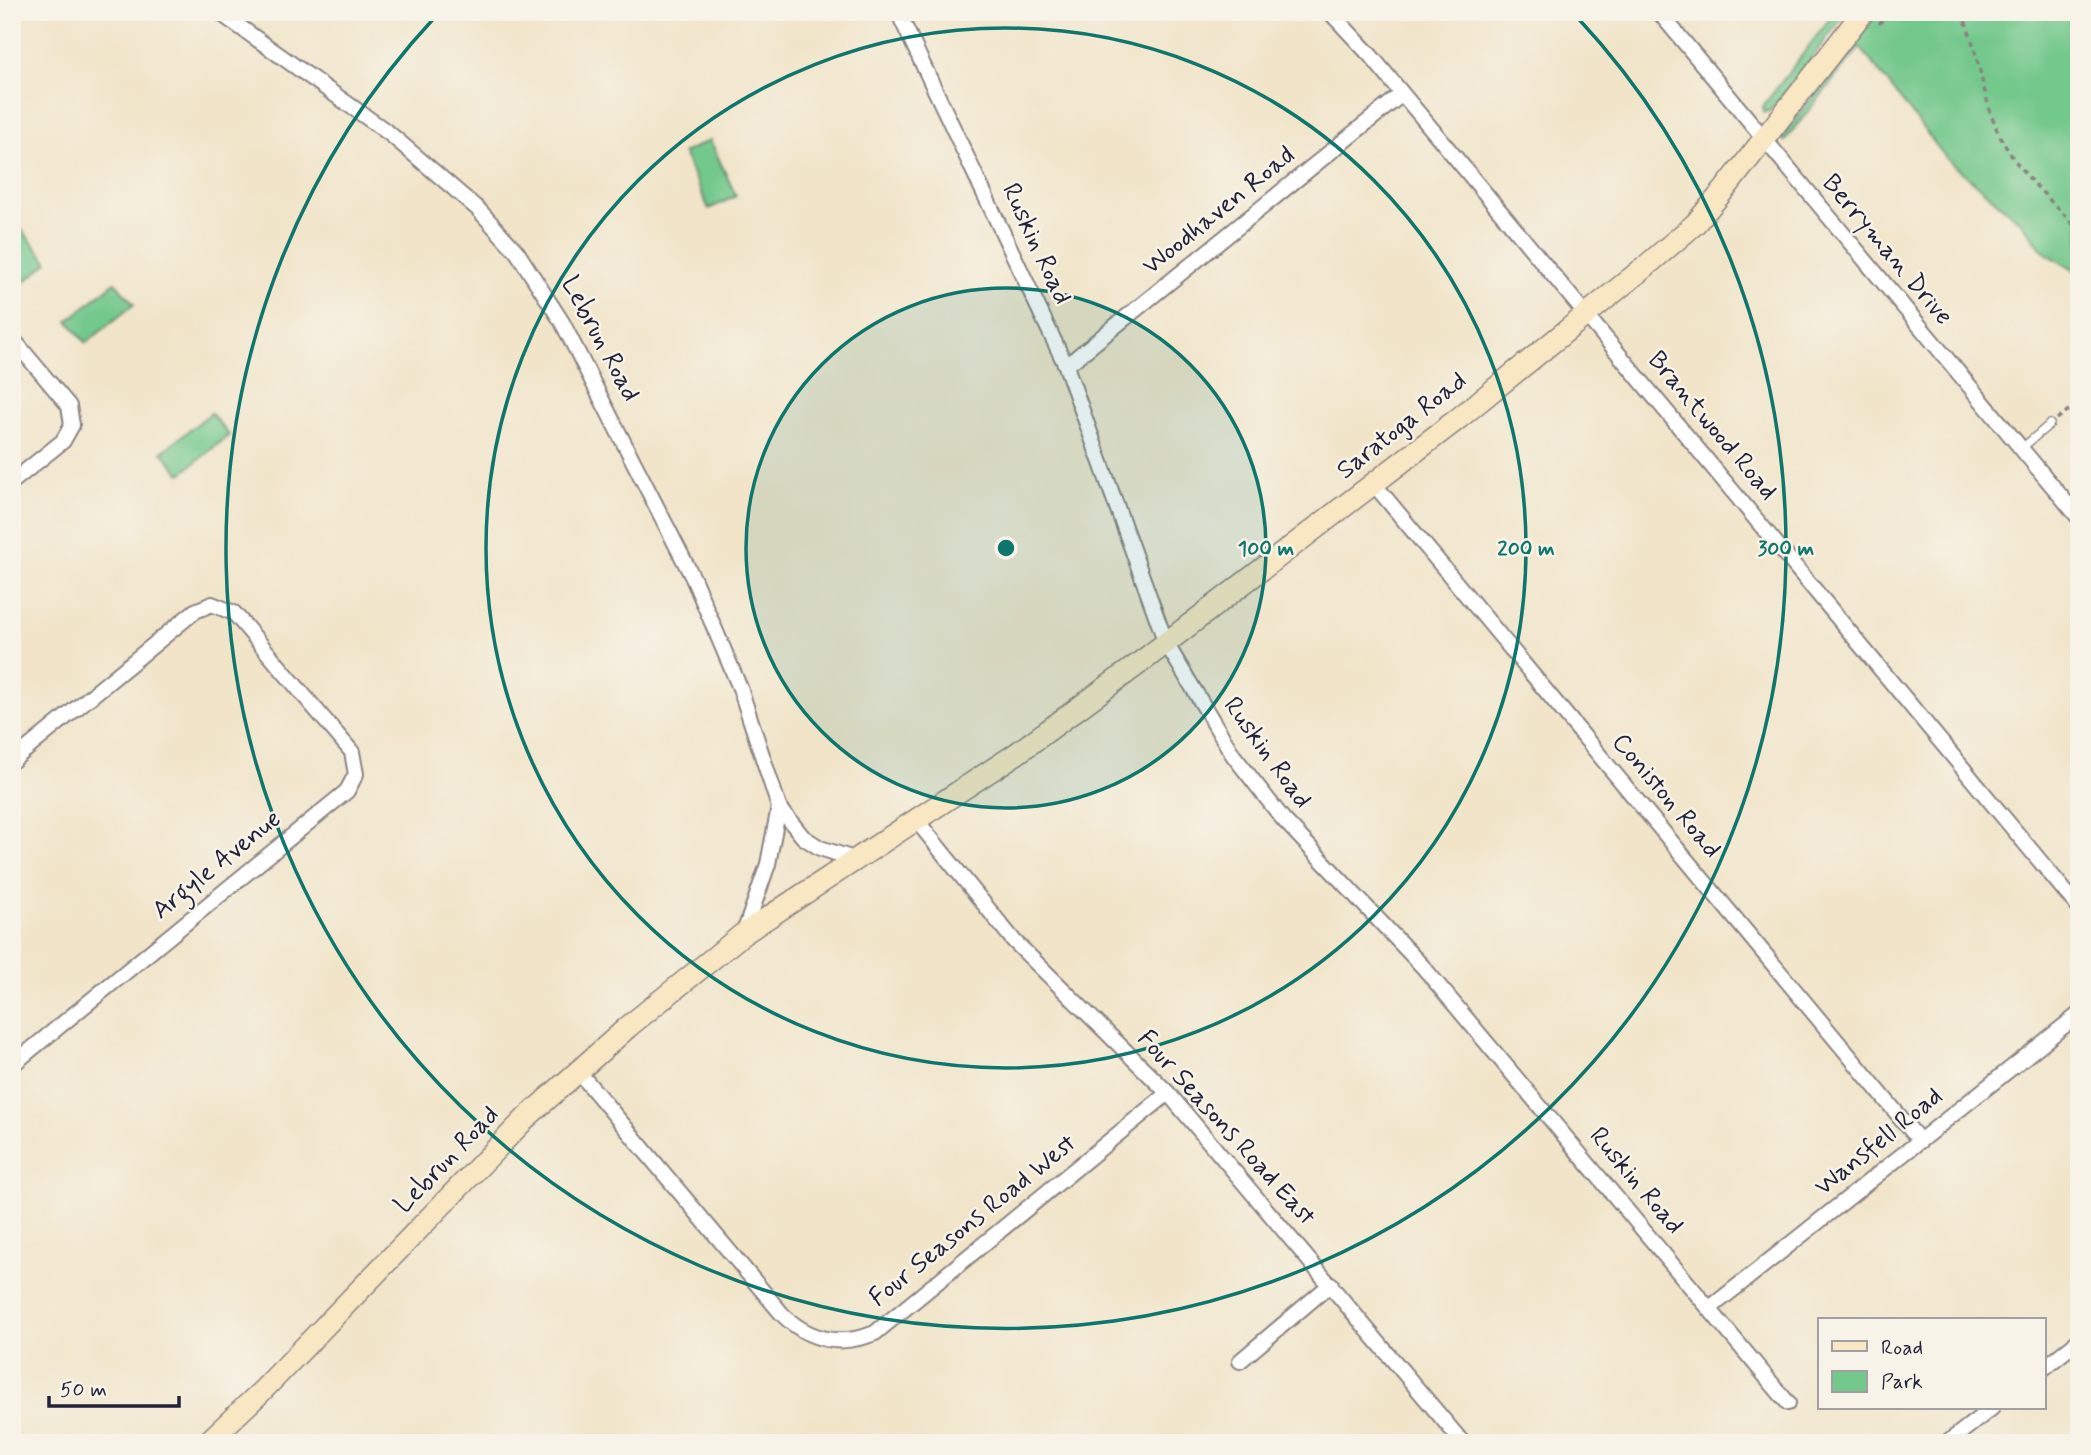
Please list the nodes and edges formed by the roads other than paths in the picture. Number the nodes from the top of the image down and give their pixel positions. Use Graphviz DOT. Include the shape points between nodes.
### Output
graph roads {
  1 [pos="219,12"];
  2 [pos="898,12"];
  3 [pos="1330,12"];
  4 [pos="1658,12"];
  5 [pos="1858,14"];
  6 [pos="1402,94"];
  7 [pos="1763,137"];
  8 [pos="1587,316"];
  9 [pos="17,344"];
  10 [pos="1066,366"];
  11 [pos="2050,424"];
  12 [pos="2021,449"];
  13 [pos="12,482"];
  14 [pos="1374,484"];
  15 [pos="2079,518"];
  16 [pos="1166,643"];
  17 [pos="12,761"];
  18 [pos="779,807"];
  19 [pos="917,821"];
  20 [pos="857,860"];
  21 [pos="2079,908"];
  22 [pos="743,933"];
  23 [pos="2079,1014"];
  24 [pos="12,1065"];
  25 [pos="577,1070"];
  26 [pos="1168,1093"];
  27 [pos="1920,1141"];
  28 [pos="1331,1284"];
  29 [pos="1710,1308"];
  30 [pos="2079,1340"];
  31 [pos="1240,1361"];
  32 [pos="2046,1365"];
  33 [pos="1788,1403"];
  34 [pos="1989,1410"];
  35 [pos="207,1443"];
  36 [pos="1463,1443"];
  37 [pos="1947,1443"];
  1 -- 18 [label="street, Lebrun Road" via="390,134 479,210 529,267 562,322 693,578 740,688"];
  2 -- 10 [label="street, Ruskin Road"];
  3 -- 6 [label="street, Brantwood Road"];
  4 -- 7 [label="street, Berryman Drive"];
  5 -- 7 [label="street, Saratoga Road"];
  6 -- 8 [label="street, Brantwood Road"];
  6 -- 10 [label="street, Woodhaven Road"];
  7 -- 8 [label="street, Saratoga Road" via="1695,223"];
  7 -- 12 [label="street, Berryman Drive"];
  8 -- 14 [label="street, Saratoga Road"];
  8 -- 21 [label="street, Brantwood Road"];
  9 -- 13 [label="street" via="69,406 72,425 63,441"];
  10 -- 16 [label="street, Ruskin Road"];
  11 -- 12 [label="lane"];
  12 -- 15 [label="street, Berryman Drive"];
  14 -- 16 [label="street, Saratoga Road"];
  14 -- 27 [label="street, Coniston Road"];
  16 -- 19 [label="street, Saratoga Road"];
  16 -- 29 [label="street, Ruskin Road" via="1233,755 1283,819 1424,968"];
  17 -- 24 [label="street, Argyle Avenue" via="195,611 212,604 234,613 290,678 352,752 356,774 346,791"];
  18 -- 20 [label="street, Lebrun Road" via="803,837 837,856"];
  18 -- 22 [label="street, Lebrun Road" via="768,863"];
  19 -- 20 [label="street, Lebrun Road"];
  19 -- 26 [label="street, Four Seasons Road East" via="1014,941"];
  20 -- 22 [label="street, Lebrun Road"];
  22 -- 25 [label="street, Lebrun Road"];
  23 -- 27 [label="street, Wansfell Road"];
  25 -- 26 [label="street, Four Seasons Road West" via="782,1314 806,1334 841,1342 875,1333"];
  25 -- 35 [label="street, Lebrun Road"];
  26 -- 28 [label="street, Four Seasons Road East"];
  27 -- 29 [label="street, Wansfell Road"];
  28 -- 31 [label="street"];
  28 -- 36 [label="street, Four Seasons Road East"];
  29 -- 33 [label="street, Ruskin Road"];
  30 -- 32 [label="street"];
  34 -- 37 [label="street"];
}
